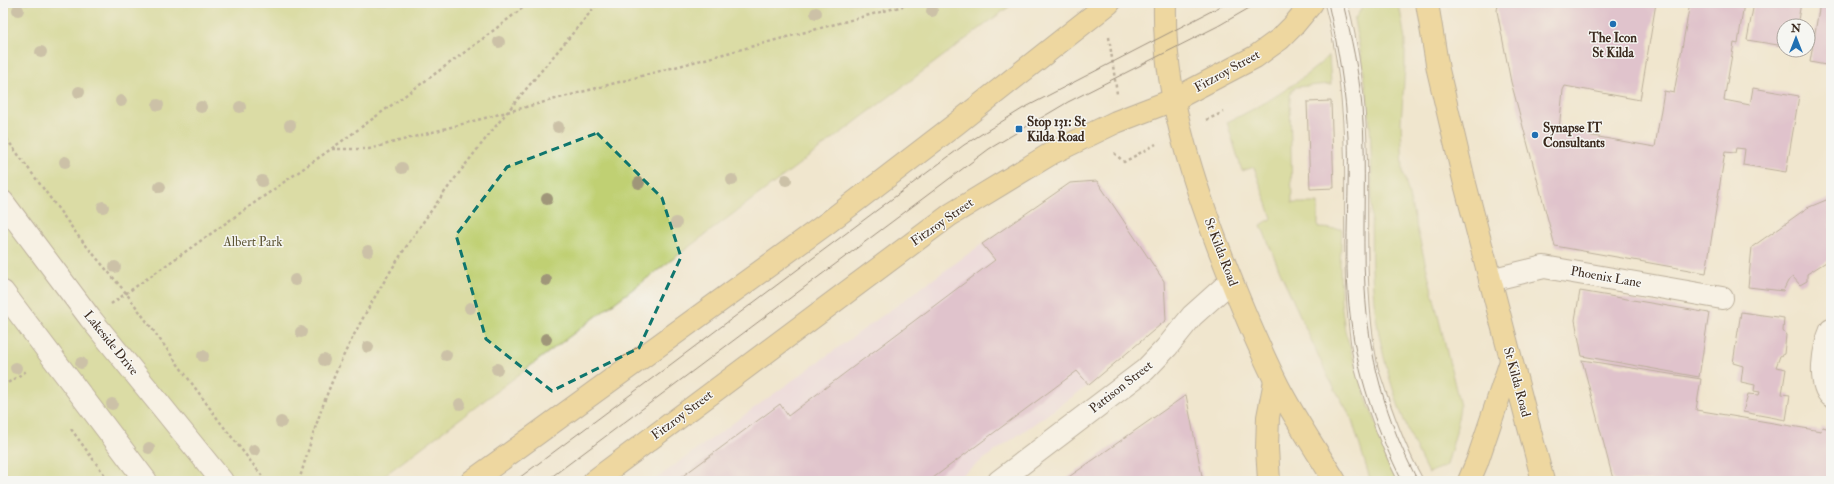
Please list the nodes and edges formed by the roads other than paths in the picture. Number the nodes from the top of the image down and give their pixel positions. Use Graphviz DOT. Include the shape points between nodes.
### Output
graph roads {
  1 [pos="1109,3"];
  2 [pos="1166,3"];
  3 [pos="1312,3"];
  4 [pos="1336,3"];
  5 [pos="1427,3"];
  6 [pos="1173,100"];
  7 [pos="3,202"];
  8 [pos="1490,280"];
  9 [pos="1231,281"];
  10 [pos="3,292"];
  11 [pos="1722,298"];
  12 [pos="1831,330"];
  13 [pos="1511,361"];
  14 [pos="1275,381"];
  15 [pos="1831,396"];
  16 [pos="146,481"];
  17 [pos="222,481"];
  18 [pos="472,481"];
  19 [pos="594,481"];
  20 [pos="999,481"];
  21 [pos="1269,481"];
  22 [pos="1335,481"];
  23 [pos="1411,481"];
  24 [pos="1469,481"];
  25 [pos="1543,481"];
  1 -- 18 [label="main road" via="826,224"];
  2 -- 6 [label="main road, St Kilda Road" via="1165,35"];
  3 -- 6 [label="main road, Fitzroy Street" via="1294,26 1267,49 1231,71"];
  4 -- 23 [label="street" via="1348,49 1352,89 1356,160 1358,307 1366,367 1381,413"];
  5 -- 8 [label="main road, St Kilda Road" via="1438,70"];
  6 -- 9 [label="main road, St Kilda Road" via="1200,197"];
  6 -- 19 [label="main road, Fitzroy Street" via="1116,122 1052,153 950,215"];
  7 -- 17 [label="street, Lakeside Drive" via="90,318"];
  8 -- 11 [label="street, Phoenix Lane" via="1544,266"];
  8 -- 13 [label="main road, St Kilda Road"];
  9 -- 14 [label="main road, St Kilda Road"];
  9 -- 20 [label="street, Pattison Street" via="1192,316 1145,370"];
  10 -- 16 [label="street"];
  12 -- 15 [label="street" via="1824,365 1825,389"];
  13 -- 24 [label="main road"];
  13 -- 25 [label="main road, St Kilda Road"];
  14 -- 21 [label="main road" via="1268,417"];
  14 -- 22 [label="main road, St Kilda Road"];
}
